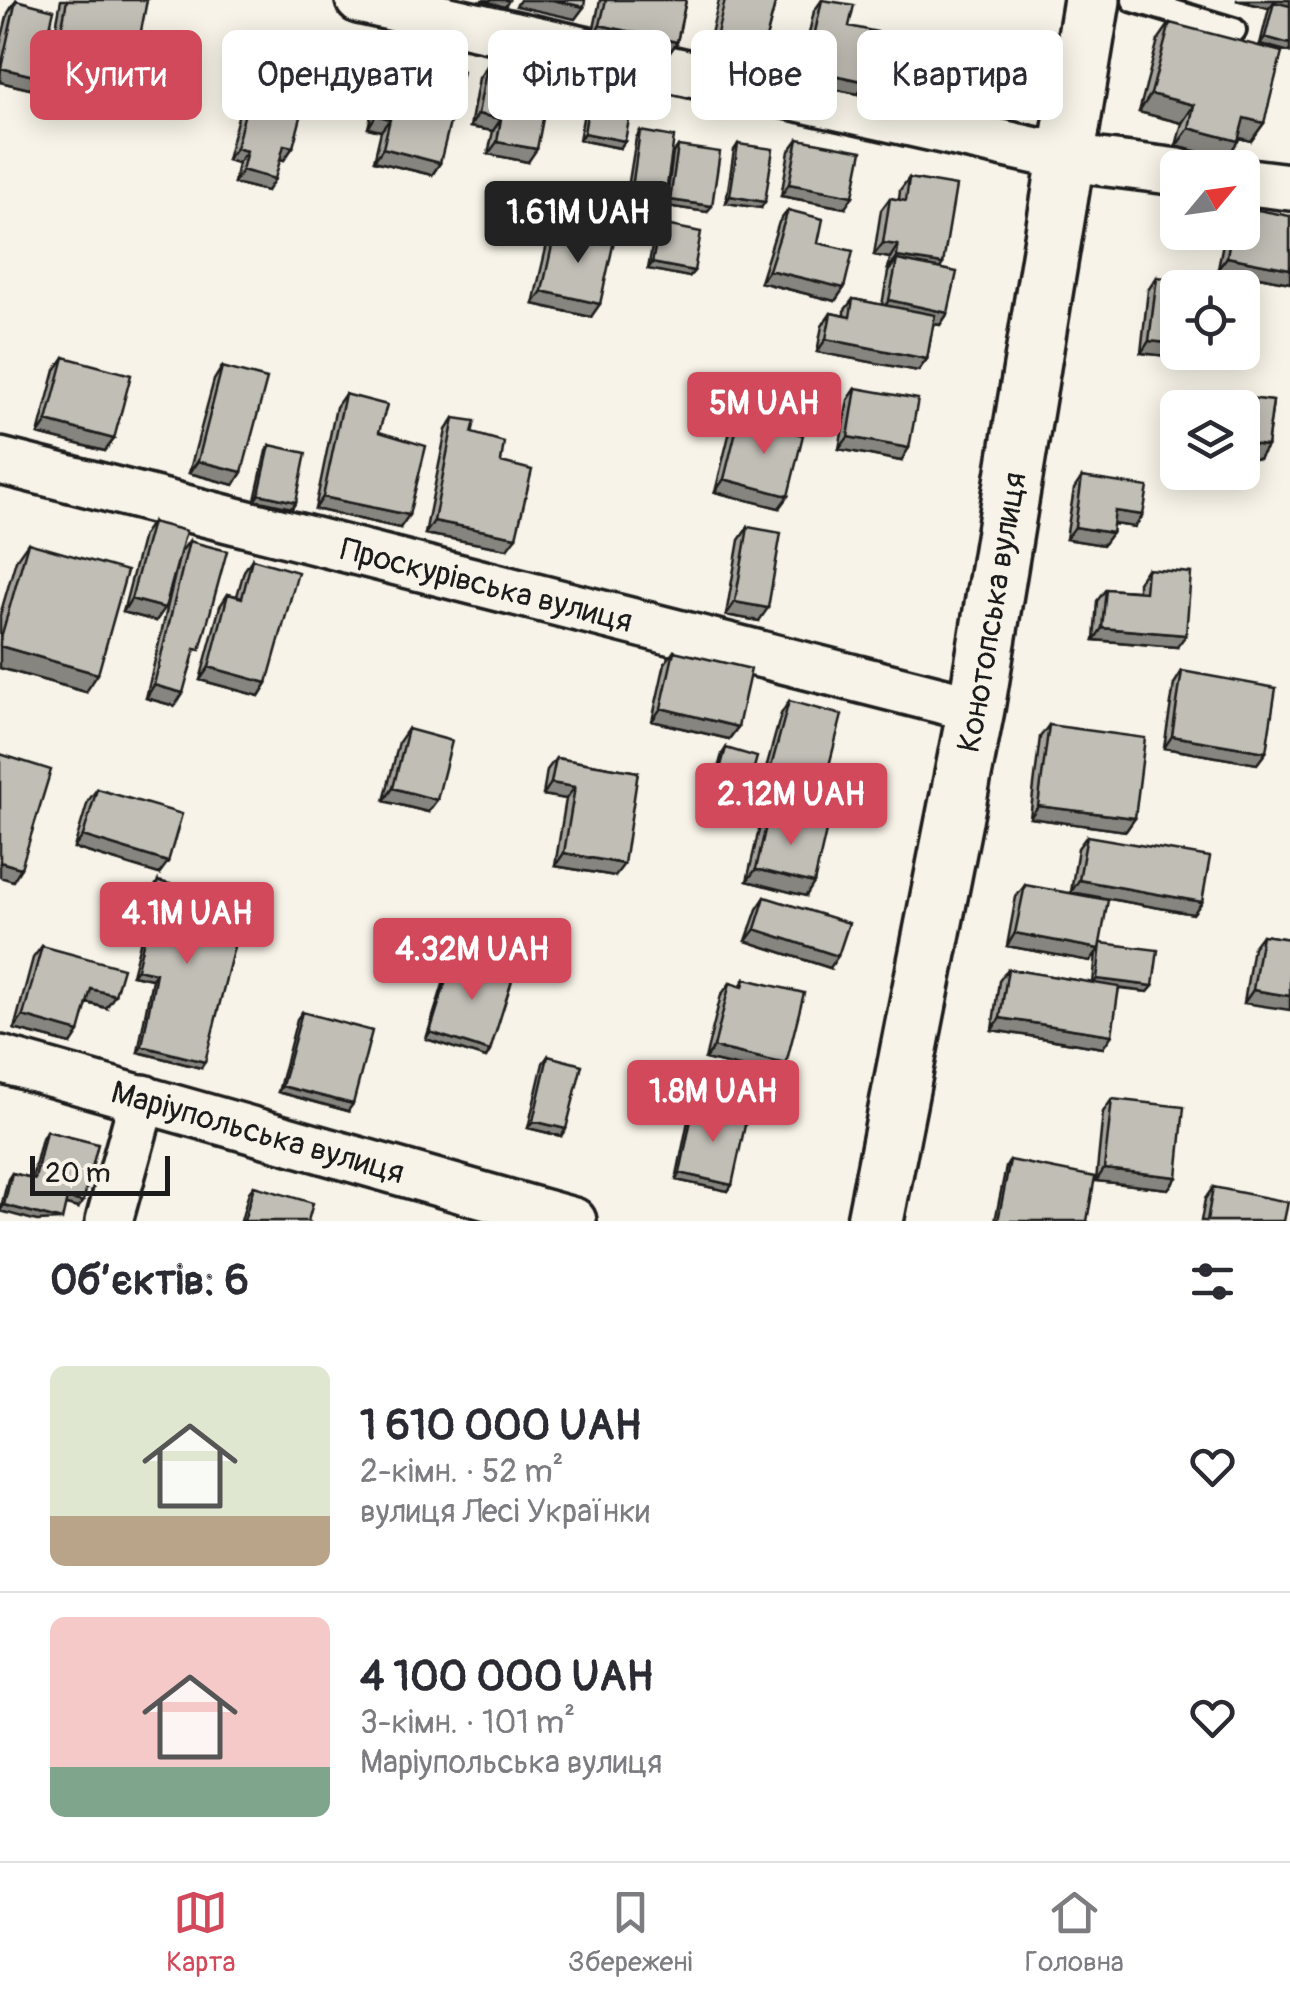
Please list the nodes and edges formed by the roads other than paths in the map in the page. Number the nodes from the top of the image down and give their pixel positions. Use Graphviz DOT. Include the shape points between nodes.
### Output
graph roads {
  1 [pos="359,0"];
  2 [pos="1092,0"];
  3 [pos="1134,0"];
  4 [pos="1234,30"];
  5 [pos="1068,158"];
  6 [pos="1160,170"];
  7 [pos="1260,183"];
  8 [pos="1290,187"];
  9 [pos="0,461"];
  10 [pos="976,709"];
  11 [pos="0,1060"];
  12 [pos="143,1098"];
  13 [pos="109,1221"];
  14 [pos="573,1221"];
  15 [pos="875,1221"];
  1 -- 5 [label="street"];
  2 -- 5 [label="street, Конотопська вулиця"];
  3 -- 4 [label="lane"];
  5 -- 6 [label="street"];
  5 -- 10 [label="street, Конотопська вулиця"];
  7 -- 8 [label="street"];
  9 -- 10 [label="street, Проскурівська вулиця"];
  10 -- 15 [label="street, Конотопська вулиця"];
  11 -- 12 [label="street, Маріупольська вулиця"];
  12 -- 13 [label="street"];
  12 -- 14 [label="street, Маріупольська вулиця"];
}
